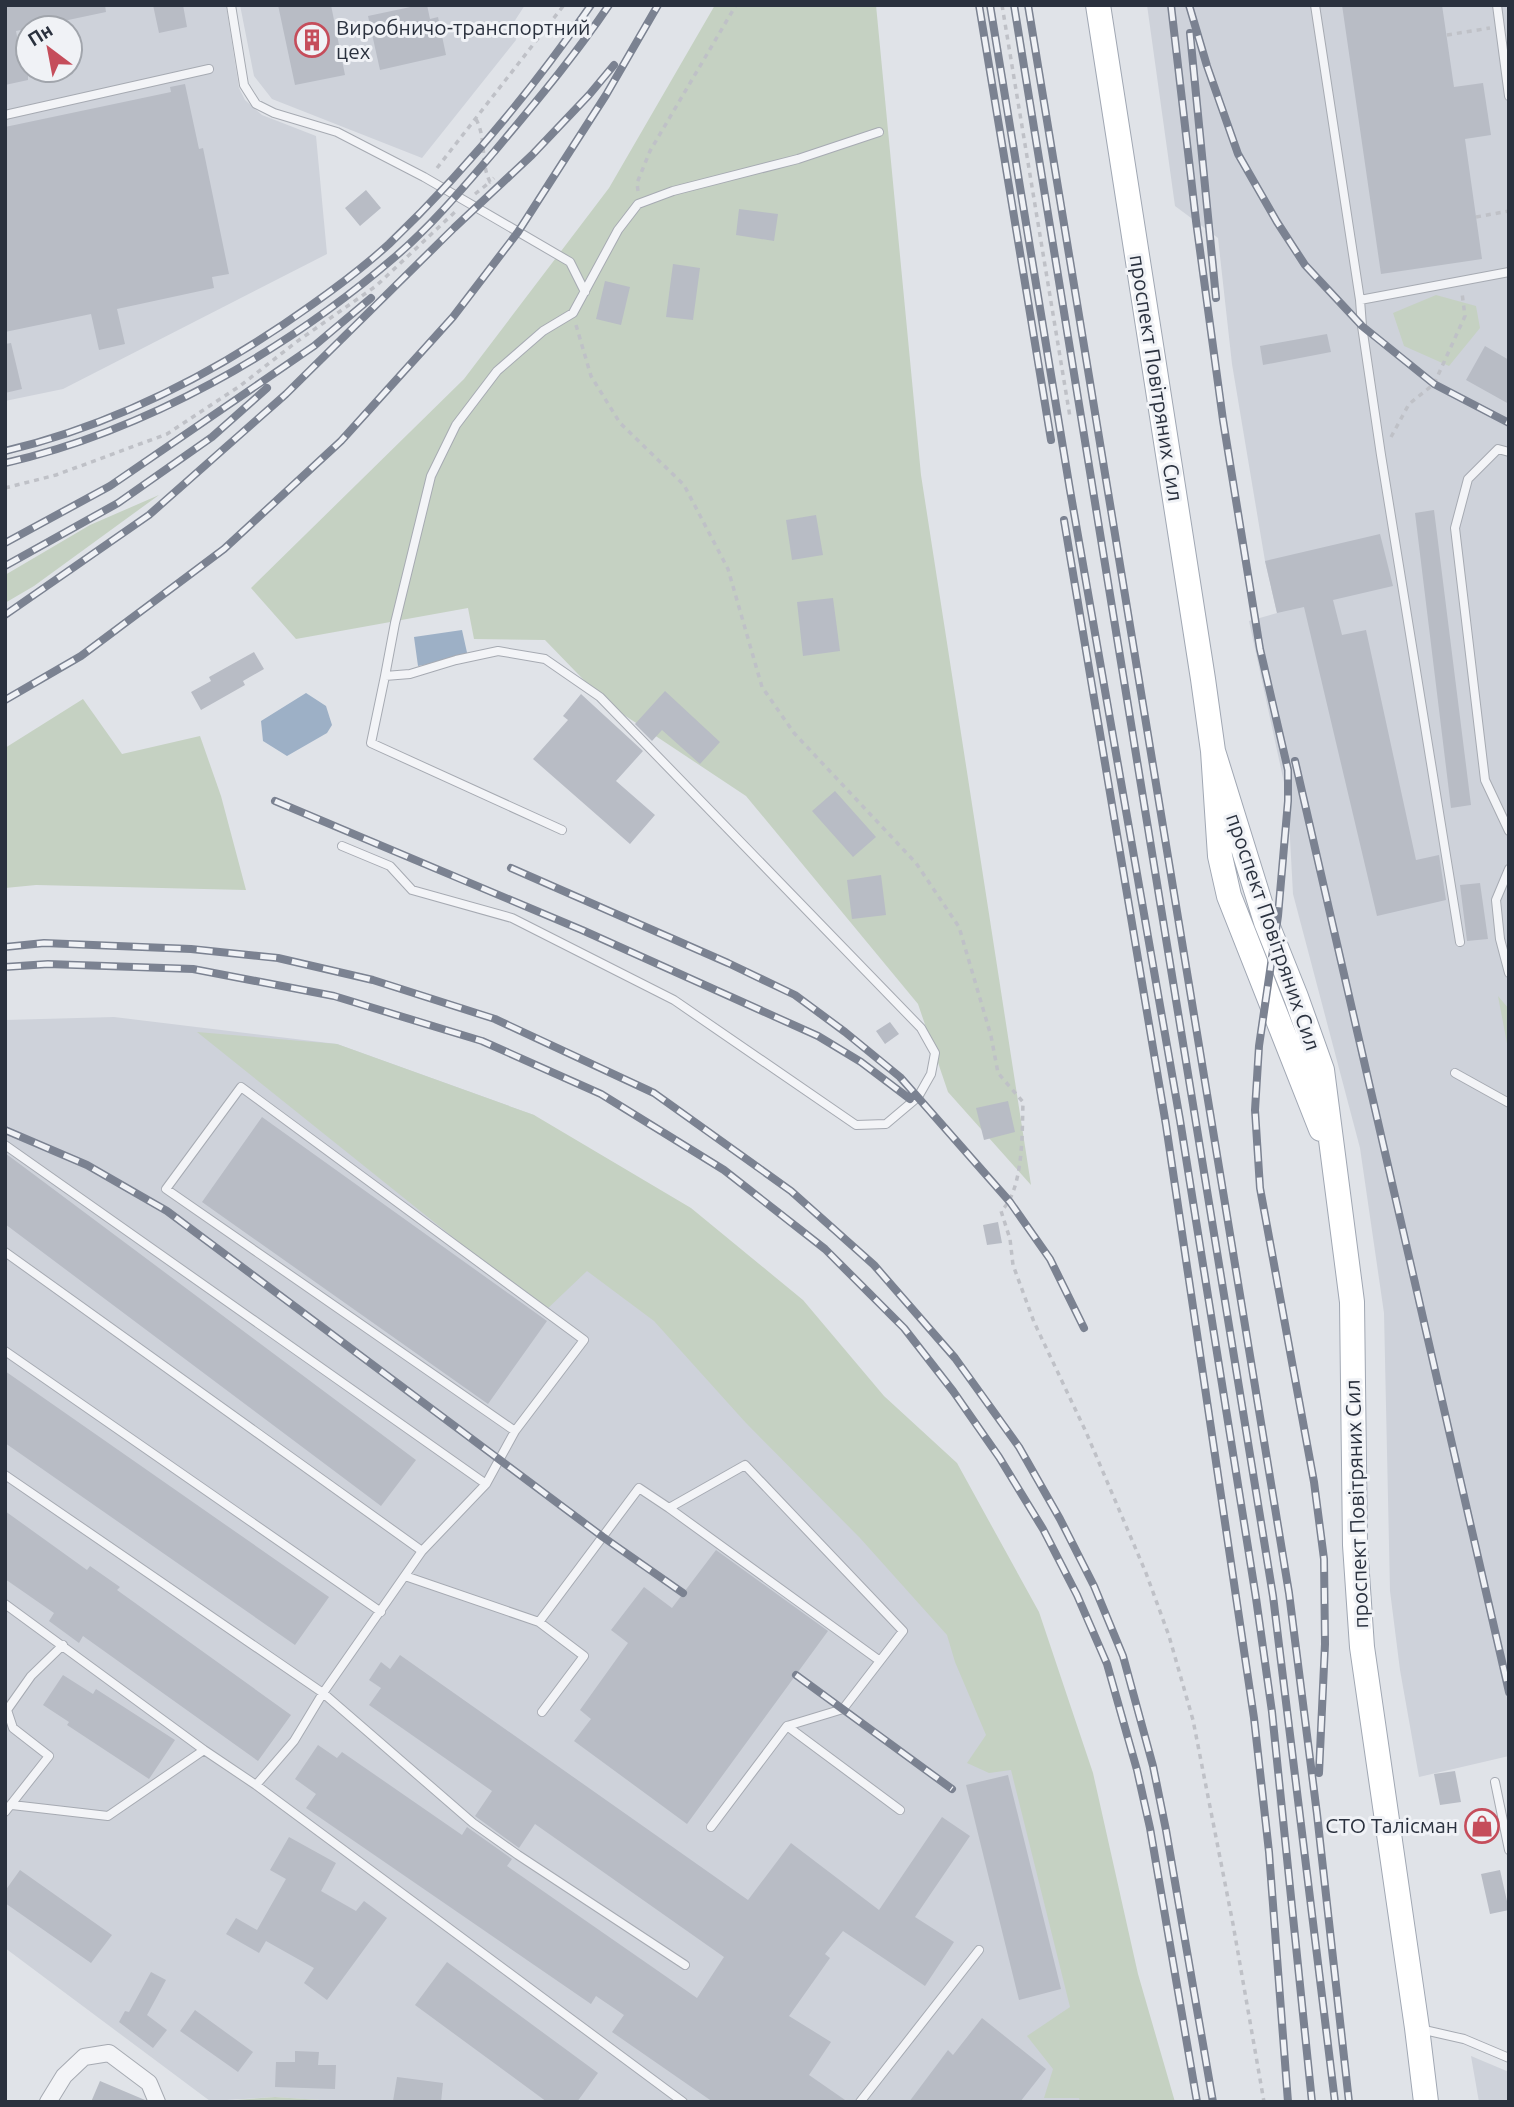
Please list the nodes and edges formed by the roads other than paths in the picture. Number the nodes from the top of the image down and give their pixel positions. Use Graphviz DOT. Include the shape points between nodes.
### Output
graph roads {
  1 [pos="231,5"];
  2 [pos="1098,5"];
  3 [pos="1315,5"];
  4 [pos="1497,5"];
  5 [pos="209,69"];
  6 [pos="1509,96"];
  7 [pos="5,114"];
  8 [pos="879,132"];
  9 [pos="1509,272"];
  10 [pos="585,292"];
  11 [pos="1360,300"];
  12 [pos="1509,452"];
  13 [pos="385,676"];
  14 [pos="562,830"];
  15 [pos="1509,831"];
  16 [pos="342,846"];
  17 [pos="1509,869"];
  18 [pos="1460,942"];
  19 [pos="1509,973"];
  20 [pos="1455,1073"];
  21 [pos="1509,1103"];
  22 [pos="5,1145"];
  23 [pos="5,1252"];
  24 [pos="5,1351"];
  25 [pos="516,1431"];
  26 [pos="5,1475"];
  27 [pos="486,1484"];
  28 [pos="669,1508"];
  29 [pos="422,1551"];
  30 [pos="405,1576"];
  31 [pos="5,1604"];
  32 [pos="381,1612"];
  33 [pos="539,1622"];
  34 [pos="63,1645"];
  35 [pos="880,1661"];
  36 [pos="323,1693"];
  37 [pos="542,1712"];
  38 [pos="787,1726"];
  39 [pos="204,1750"];
  40 [pos="1495,1782"];
  41 [pos="256,1785"];
  42 [pos="12,1805"];
  43 [pos="900,1810"];
  44 [pos="5,1812"];
  45 [pos="711,1827"];
  46 [pos="1509,1850"];
  47 [pos="979,1950"];
  48 [pos="685,1965"];
  49 [pos="1417,2028"];
  50 [pos="1509,2058"];
  51 [pos="48,2102"];
  52 [pos="157,2102"];
  53 [pos="683,2102"];
  54 [pos="860,2102"];
  55 [pos="1426,2102"];
  1 -- 10 [label="lane" via="244,85 256,104 337,132 418,174 570,262"];
  2 -- 49 [label="main road, проспект Повітряних Сил" via="1213,751 1220,856 1229,896 1332,1156 1342,1216 1352,1302 1355,1545 1363,1647"];
  3 -- 11 [label="lane"];
  4 -- 6 [label="lane"];
  5 -- 7 [label="lane"];
  8 -- 10 [label="lane" via="638,204 618,230"];
  9 -- 11 [label="lane"];
  10 -- 13 [label="lane" via="573,313 543,331 497,371 456,425 431,476"];
  11 -- 18 [label="lane"];
  12 -- 15 [label="lane" via="1498,449 1468,478 1455,528 1485,780"];
  13 -- 14 [label="lane" via="371,743"];
  13 -- 16 [label="lane" via="498,651 545,659 600,697 920,1028 934,1053 931,1074 918,1097 886,1124 856,1125 674,1000 512,918 412,890 390,866"];
  17 -- 19 [label="lane" via="1496,900"];
  20 -- 21 [label="lane"];
  22 -- 27 [label="lane"];
  23 -- 29 [label="lane"];
  24 -- 32 [label="lane"];
  25 -- 25 [label="lane" via="166,1189 241,1087 584,1340"];
  25 -- 27 [label="lane"];
  26 -- 36 [label="lane"];
  27 -- 29 [label="lane"];
  28 -- 33 [label="lane" via="639,1488"];
  28 -- 35 [label="lane"];
  28 -- 35 [label="lane" via="745,1465 903,1631"];
  29 -- 30 [label="lane"];
  30 -- 32 [label="lane"];
  30 -- 33 [label="lane"];
  31 -- 34 [label="lane"];
  32 -- 36 [label="lane"];
  33 -- 37 [label="lane" via="584,1656"];
  34 -- 39 [label="lane"];
  34 -- 42 [label="lane" via="31,1676 8,1710 13,1728 50,1756"];
  35 -- 38 [label="lane" via="843,1710"];
  36 -- 41 [label="lane" via="294,1741"];
  36 -- 48 [label="lane" via="473,1823"];
  38 -- 43 [label="lane"];
  38 -- 45 [label="lane"];
  39 -- 41 [label="lane"];
  39 -- 42 [label="lane" via="108,1816"];
  40 -- 46 [label="lane"];
  41 -- 53 [label="lane"];
  42 -- 44 [label="lane"];
  47 -- 54 [label="lane"];
  49 -- 50 [label="lane" via="1464,2039"];
  49 -- 55 [label="main road, проспект Повітряних Сил"];
  51 -- 52 [label="street" via="64,2076 84,2057 109,2053 149,2083"];
}
